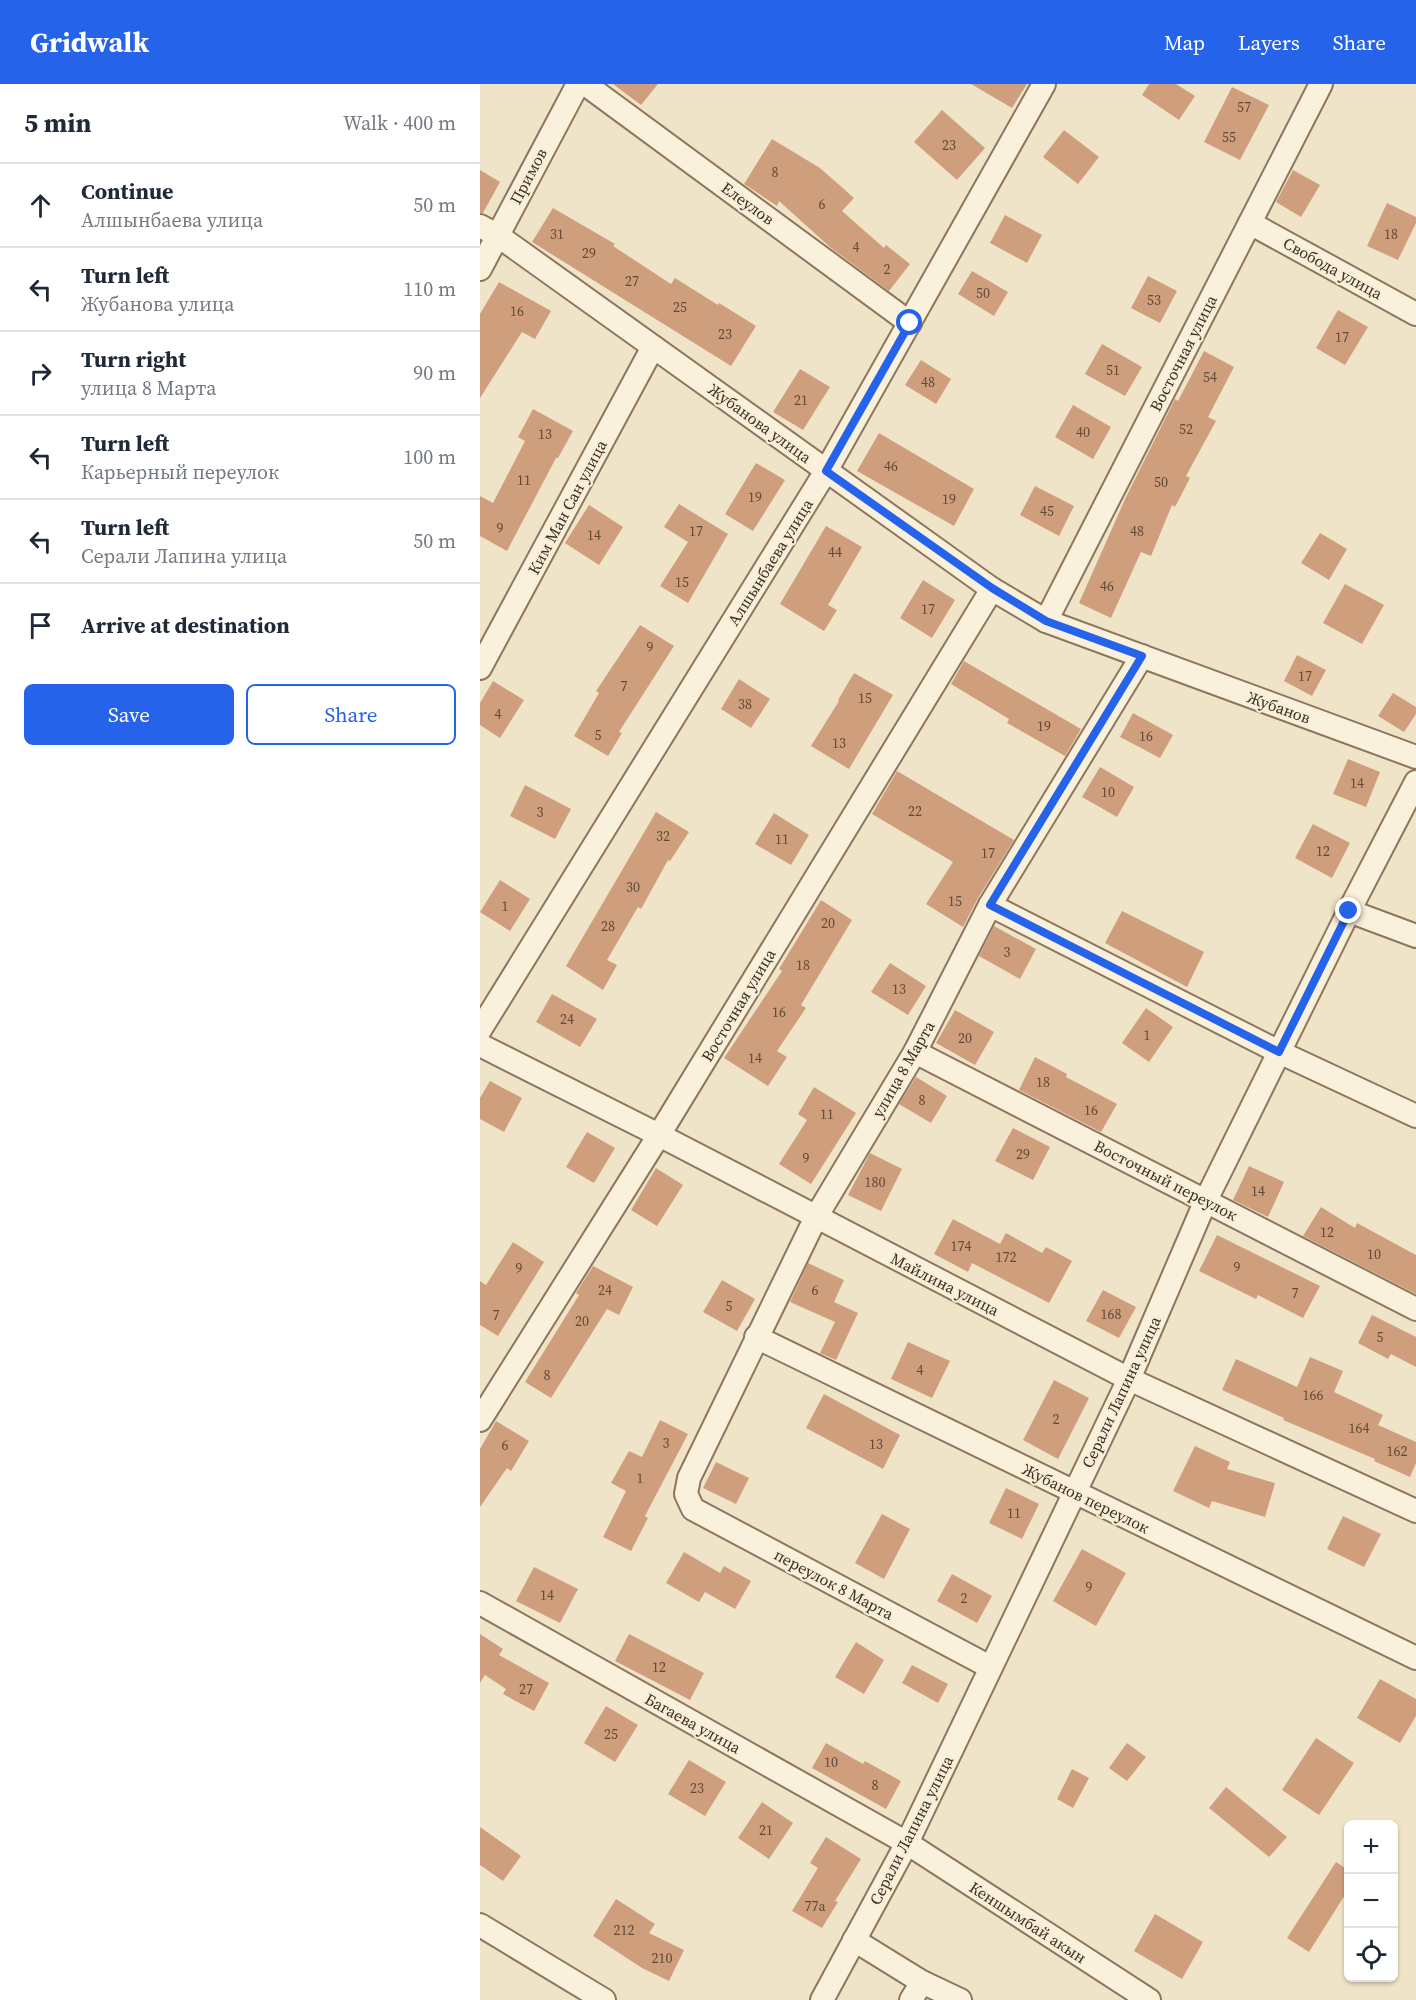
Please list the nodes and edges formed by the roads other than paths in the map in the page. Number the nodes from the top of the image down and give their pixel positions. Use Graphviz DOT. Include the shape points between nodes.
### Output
graph roads {
  1 [pos="578,84"];
  2 [pos="585,84"];
  3 [pos="1044,84"];
  4 [pos="1321,84"];
  5 [pos="1250,223"];
  6 [pos="489,230"];
  7 [pos="480,269"];
  8 [pos="1416,314"];
  9 [pos="910,323"];
  10 [pos="653,347"];
  11 [pos="826,471"];
  12 [pos="992,588"];
  13 [pos="1046,621"];
  14 [pos="1142,656"];
  15 [pos="480,668"];
  16 [pos="1416,757"];
  17 [pos="1416,782"];
  18 [pos="990,905"];
  19 [pos="1349,911"];
  20 [pos="1416,936"];
  21 [pos="480,1030"];
  22 [pos="480,1045"];
  23 [pos="915,1052"];
  24 [pos="1279,1052"];
  25 [pos="1416,1116"];
  26 [pos="659,1135"];
  27 [pos="1206,1200"];
  28 [pos="816,1217"];
  29 [pos="1416,1309"];
  30 [pos="756,1337"];
  31 [pos="1129,1379"];
  32 [pos="480,1420"];
  33 [pos="1074,1492"];
  34 [pos="686,1494"];
  35 [pos="1416,1511"];
  36 [pos="480,1603"];
  37 [pos="1416,1658"];
  38 [pos="990,1667"];
  39 [pos="907,1843"];
  40 [pos="480,1925"];
  41 [pos="855,1940"];
  42 [pos="916,1991"];
  43 [pos="604,2000"];
  44 [pos="822,2000"];
  45 [pos="960,2000"];
  46 [pos="1149,2000"];
  1 -- 6 [label="street, Примов"];
  2 -- 9 [label="street, Елеулов"];
  3 -- 9 [label="street, Алшынбаева улица"];
  4 -- 5 [label="street, Восточная улица"];
  5 -- 8 [label="street, Свобода улица"];
  5 -- 13 [label="street, Восточная улица"];
  6 -- 7 [label="street, Примов"];
  6 -- 10 [label="street, Жубанова улица"];
  9 -- 11 [label="street, Алшынбаева улица"];
  10 -- 11 [label="street, Жубанова улица"];
  10 -- 15 [label="street, Ким Ман Сан улица"];
  11 -- 12 [label="street, Жубанова улица"];
  11 -- 21 [label="street, Алшынбаева улица"];
  12 -- 13 [label="street, Жубанова улица"];
  12 -- 26 [label="street, Восточная улица"];
  13 -- 14 [label="street, Жубанова улица"];
  14 -- 16 [label="street, Жубанов"];
  14 -- 18 [label="street, улица 8 Марта"];
  17 -- 19 [label="street, Серали Лапина улица"];
  18 -- 23 [label="street, улица 8 Марта"];
  18 -- 24 [label="street"];
  19 -- 20 [label="street"];
  19 -- 24 [label="street, Серали Лапина улица"];
  22 -- 26 [label="street, Майлина улица"];
  23 -- 27 [label="street, Восточный переулок"];
  23 -- 28 [label="street, улица 8 Марта"];
  24 -- 25 [label="street"];
  24 -- 27 [label="street, Серали Лапина улица"];
  26 -- 28 [label="street, Майлина улица"];
  26 -- 32 [label="street, Восточная улица"];
  27 -- 29 [label="street, Восточный переулок"];
  27 -- 31 [label="street, Серали Лапина улица"];
  28 -- 30 [label="street, улица 8 Марта"];
  28 -- 31 [label="street, Майлина улица"];
  30 -- 33 [label="street, Жубанов переулок"];
  30 -- 34 [label="street, улица 8 Марта" via="688,1478"];
  31 -- 33 [label="street, Серали Лапина улица"];
  31 -- 35 [label="street, Майлина улица"];
  33 -- 37 [label="street, Жубанов переулок"];
  33 -- 38 [label="street, Серали Лапина улица"];
  34 -- 38 [label="street, переулок 8 Марта" via="693,1509"];
  36 -- 39 [label="street, Багаева улица"];
  38 -- 39 [label="street, Серали Лапина улица"];
  39 -- 41 [label="street, Серали Лапина улица"];
  39 -- 46 [label="street, Кеншымбай акын"];
  40 -- 43 [label="street"];
  41 -- 42 [label="street"];
  41 -- 44 [label="street, Серали Лапина улица"];
  42 -- 45 [label="street"];
}
